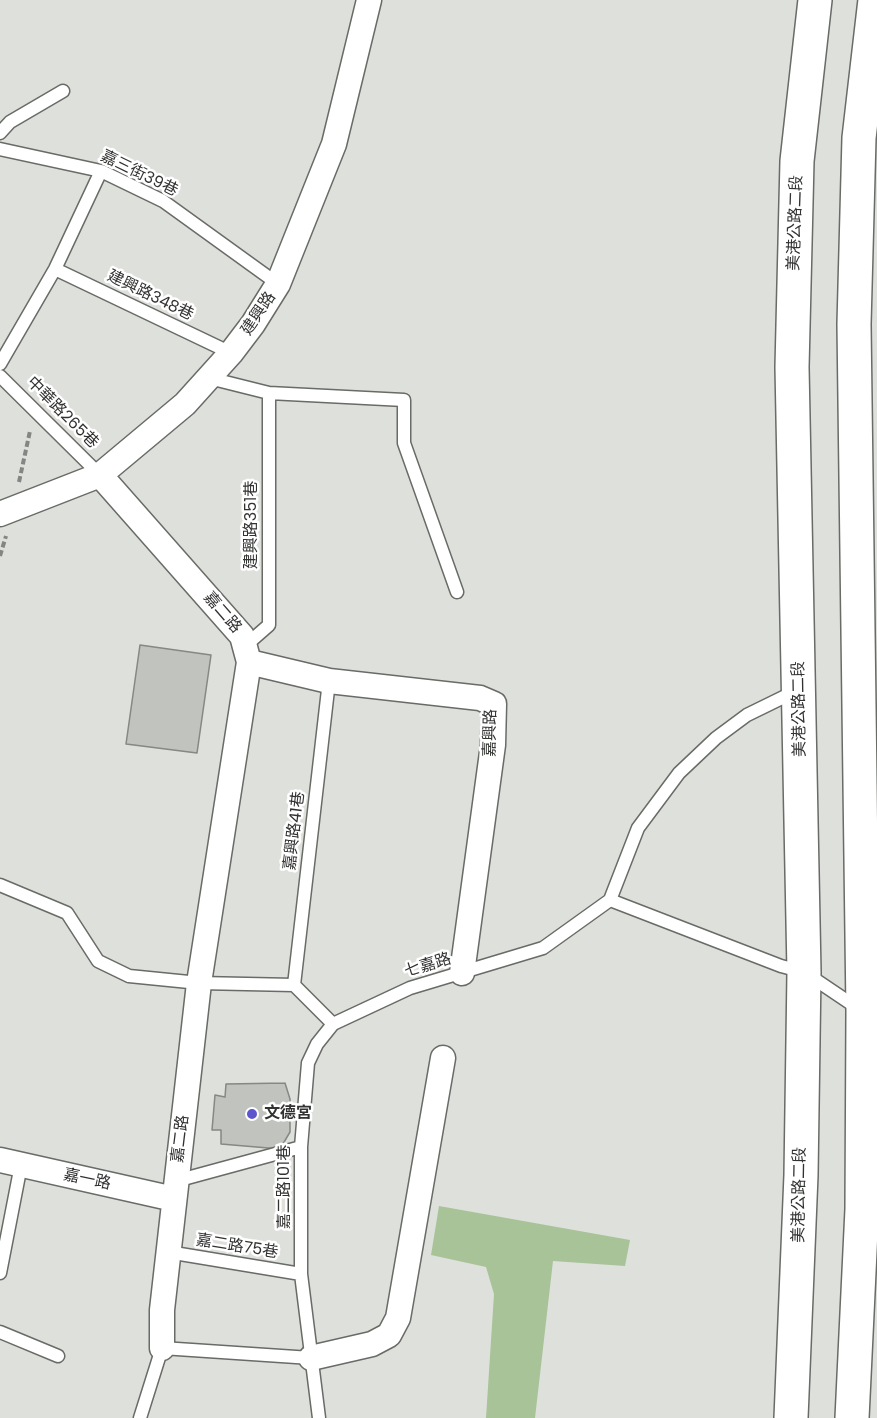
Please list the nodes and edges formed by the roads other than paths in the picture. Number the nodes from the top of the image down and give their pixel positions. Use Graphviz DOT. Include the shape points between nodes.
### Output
graph roads {
  1 [pos="369,0"];
  2 [pos="815,0"];
  3 [pos="875,0"];
  4 [pos="63,91"];
  5 [pos="0,133"];
  6 [pos="0,150"];
  7 [pos="101,171"];
  8 [pos="55,269"];
  9 [pos="278,284"];
  10 [pos="231,353"];
  11 [pos="0,364"];
  12 [pos="0,376"];
  13 [pos="209,378"];
  14 [pos="269,393"];
  15 [pos="100,474"];
  16 [pos="0,514"];
  17 [pos="457,591"];
  18 [pos="247,654"];
  19 [pos="329,681"];
  20 [pos="799,689"];
  21 [pos="0,885"];
  22 [pos="610,900"];
  23 [pos="804,972"];
  24 [pos="462,973"];
  25 [pos="199,983"];
  26 [pos="294,985"];
  27 [pos="870,1016"];
  28 [pos="333,1024"];
  29 [pos="443,1058"];
  30 [pos="301,1147"];
  31 [pos="11,1162"];
  32 [pos="175,1190"];
  33 [pos="168,1252"];
  34 [pos="0,1273"];
  35 [pos="301,1274"];
  36 [pos="0,1332"];
  37 [pos="162,1348"];
  38 [pos="58,1356"];
  39 [pos="311,1358"];
  40 [pos="140,1418"];
  41 [pos="319,1418"];
  42 [pos="791,1418"];
  43 [pos="852,1418"];
  1 -- 9 [label="street, 建興路" via="334,144"];
  2 -- 20 [label="main road, 美港公路二段" via="797,161 792,367"];
  3 -- 27 [label="main road" via="858,161 854,324"];
  4 -- 5 [label="lane" via="10,122"];
  6 -- 7 [label="lane, 嘉三街39巷"];
  7 -- 8 [label="lane"];
  7 -- 9 [label="lane, 嘉三街39巷" via="163,201"];
  8 -- 10 [label="lane, 建興路348巷"];
  8 -- 11 [label="lane"];
  9 -- 10 [label="street, 建興路"];
  10 -- 13 [label="street, 建興路"];
  12 -- 15 [label="lane, 中華路265巷"];
  13 -- 14 [label="lane"];
  13 -- 15 [label="street, 建興路" via="185,405"];
  14 -- 17 [label="lane" via="404,400 404,443"];
  14 -- 18 [label="lane, 建興路351巷" via="269,625"];
  15 -- 16 [label="street, 建興路"];
  15 -- 18 [label="street, 嘉二路" via="243,636"];
  18 -- 19 [label="street, 嘉興路"];
  18 -- 25 [label="street, 嘉二路"];
  19 -- 24 [label="street, 嘉興路" via="480,698 494,704 493,745"];
  19 -- 26 [label="lane, 嘉興路41巷"];
  20 -- 22 [label="lane" via="747,715 679,773 638,828"];
  20 -- 23 [label="main road, 美港公路二段"];
  21 -- 25 [label="lane" via="66,913 98,961 129,976"];
  22 -- 23 [label="lane"];
  22 -- 24 [label="lane, 七嘉路" via="543,948"];
  23 -- 27 [label="lane"];
  23 -- 42 [label="main road, 美港公路二段" via="801,1186"];
  24 -- 28 [label="lane, 七嘉路" via="410,988"];
  25 -- 26 [label="lane"];
  25 -- 32 [label="street, 嘉二路"];
  26 -- 28 [label="lane"];
  27 -- 43 [label="main road"];
  28 -- 30 [label="lane, 嘉二路101巷" via="308,1063"];
  29 -- 39 [label="street" via="398,1318 389,1335 372,1344"];
  30 -- 32 [label="lane"];
  30 -- 35 [label="lane, 嘉二路101巷"];
  31 -- 32 [label="street, 嘉一路"];
  31 -- 34 [label="lane"];
  32 -- 33 [label="street, 嘉二路"];
  33 -- 35 [label="lane, 嘉二路75巷"];
  33 -- 37 [label="street, 嘉二路"];
  35 -- 39 [label="lane, 嘉二路101巷"];
  36 -- 38 [label="lane"];
  37 -- 39 [label="lane"];
  37 -- 40 [label="lane"];
  39 -- 41 [label="lane, 嘉二路101巷"];
}
